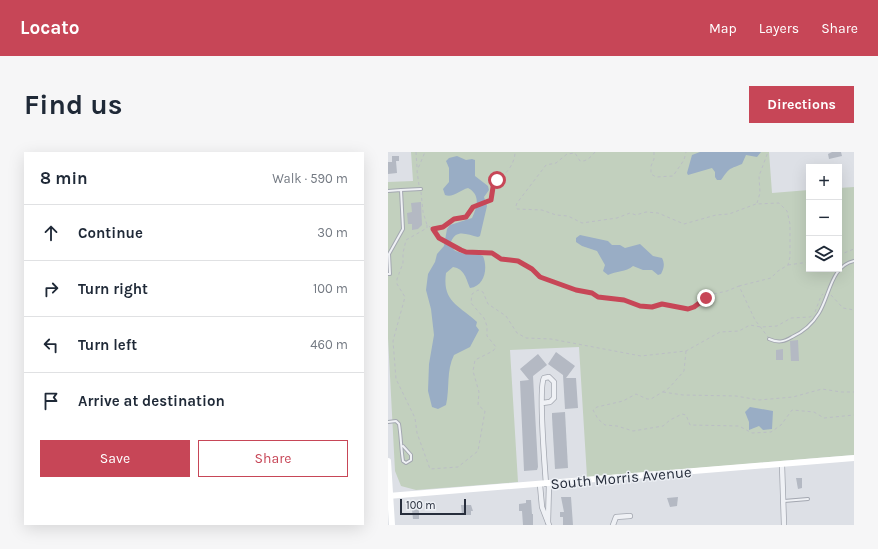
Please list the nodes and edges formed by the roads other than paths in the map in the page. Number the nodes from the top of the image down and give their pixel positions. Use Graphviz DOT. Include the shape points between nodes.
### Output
graph roads {
  1 [pos="421,189"];
  2 [pos="401,190"];
  3 [pos="388,191"];
  4 [pos="854,261"];
  5 [pos="388,274"];
  6 [pos="769,339"];
  7 [pos="542,403"];
  8 [pos="388,422"];
  9 [pos="403,446"];
  10 [pos="854,458"];
  11 [pos="388,461"];
  12 [pos="782,465"];
  13 [pos="545,484"];
  14 [pos="389,496"];
  15 [pos="808,499"];
  16 [pos="783,501"];
  17 [pos="630,516"];
  18 [pos="549,524"];
  19 [pos="392,525"];
  20 [pos="613,525"];
  21 [pos="784,525"];
  1 -- 2 [label="lane"];
  2 -- 3 [label="lane"];
  2 -- 5 [label="lane" via="403,229 389,254"];
  4 -- 6 [label="lane" via="840,268 820,312 808,327 786,341 776,343"];
  7 -- 7 [label="street" via="542,380 549,377 554,382 554,398 550,402"];
  7 -- 13 [label="street"];
  8 -- 9 [label="lane" via="396,421 399,424"];
  9 -- 9 [label="lane" via="403,461 406,463 411,460"];
  10 -- 12 [label="street, South Morris Avenue"];
  11 -- 14 [label="street"];
  12 -- 13 [label="street, South Morris Avenue"];
  12 -- 16 [label="street"];
  13 -- 14 [label="street, South Morris Avenue"];
  13 -- 18 [label="street"];
  13 -- 18 [label="street" via="542,507"];
  14 -- 19 [label="street"];
  15 -- 16 [label="lane"];
  16 -- 21 [label="street"];
  17 -- 20 [label="street" via="616,517"];
}
